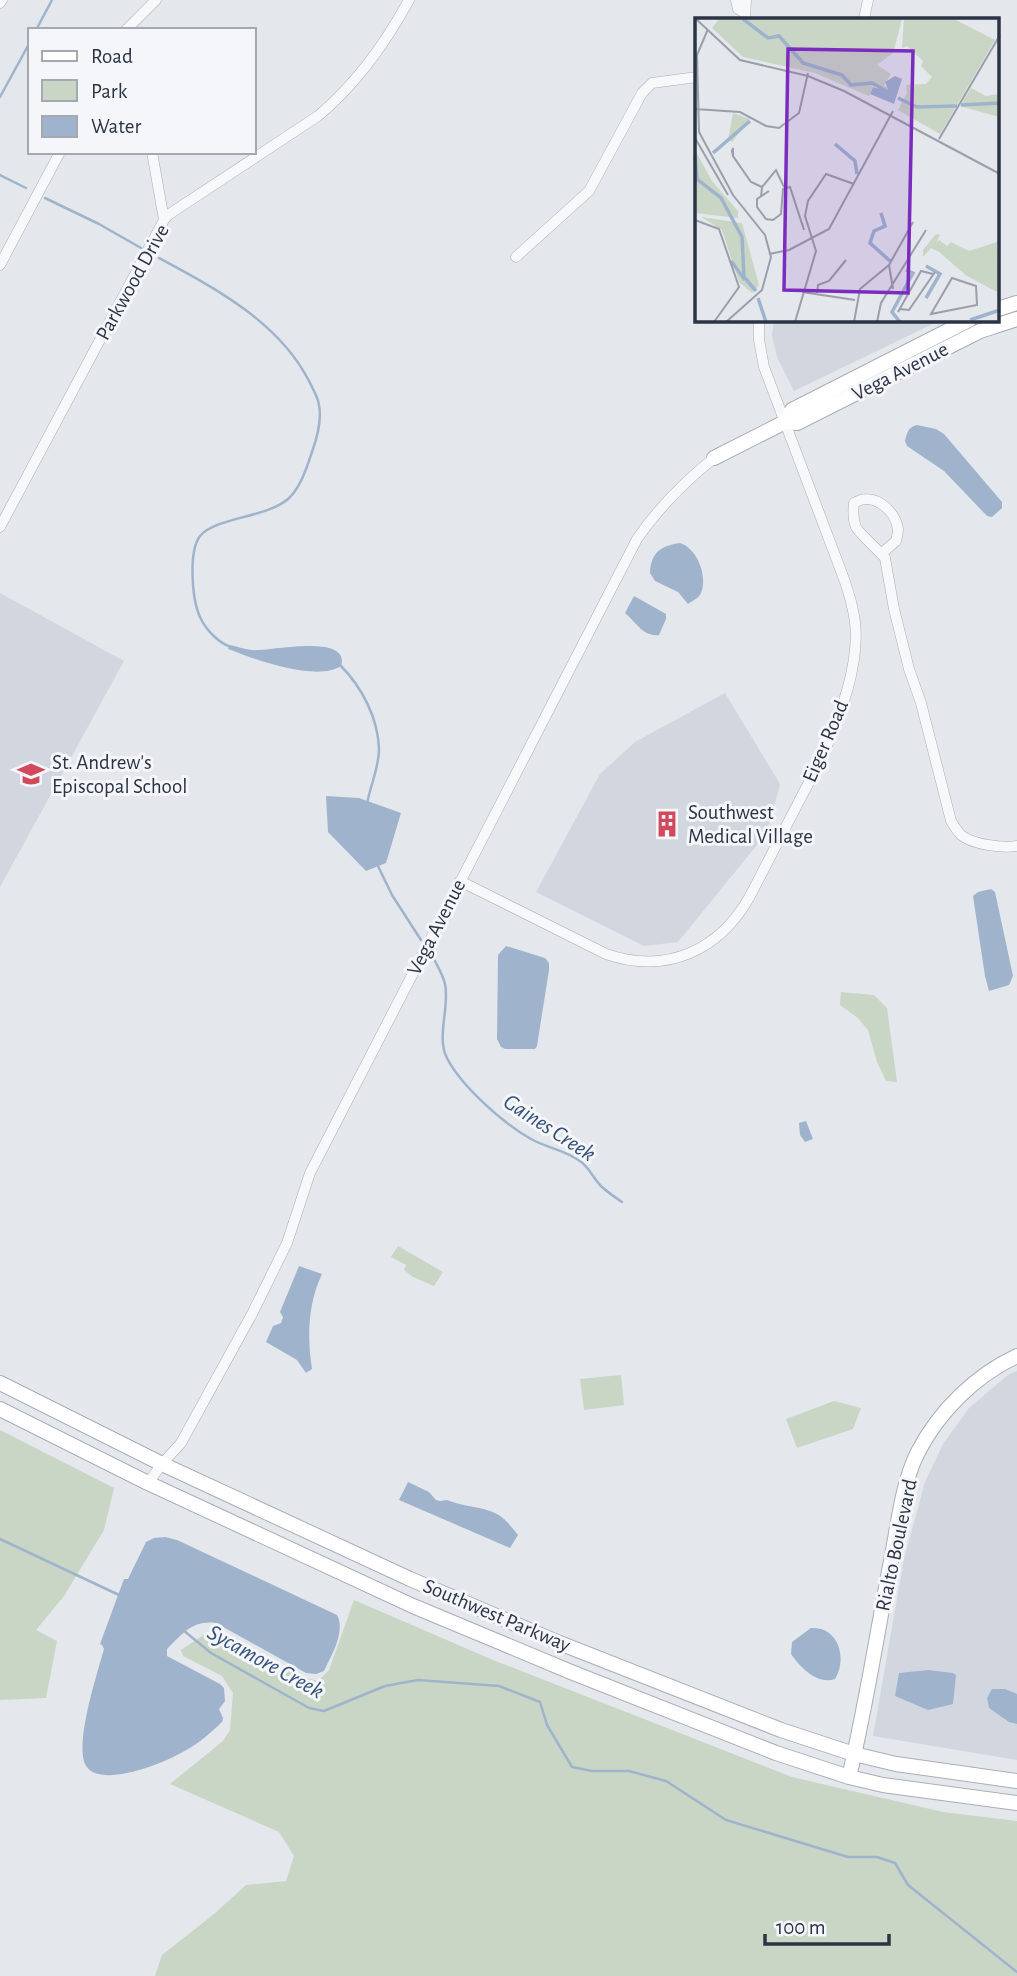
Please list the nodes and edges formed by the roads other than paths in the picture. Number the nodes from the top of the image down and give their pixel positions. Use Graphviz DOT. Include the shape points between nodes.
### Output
graph roads {
  1 [pos="156,0"];
  2 [pos="409,0"];
  3 [pos="736,0"];
  4 [pos="746,0"];
  5 [pos="868,0"];
  6 [pos="745,16"];
  7 [pos="864,18"];
  8 [pos="127,28"];
  9 [pos="695,77"];
  10 [pos="59,154"];
  11 [pos="152,154"];
  12 [pos="164,220"];
  13 [pos="516,257"];
  14 [pos="0,265"];
  15 [pos="1017,303"];
  16 [pos="1000,308"];
  17 [pos="1017,319"];
  18 [pos="759,322"];
  19 [pos="965,322"];
  20 [pos="785,422"];
  21 [pos="714,458"];
  22 [pos="0,527"];
  23 [pos="881,554"];
  24 [pos="1017,846"];
  25 [pos="460,881"];
  26 [pos="1017,1356"];
  27 [pos="0,1383"];
  28 [pos="0,1409"];
  29 [pos="162,1464"];
  30 [pos="148,1483"];
  31 [pos="854,1754"];
  32 [pos="849,1777"];
  33 [pos="1017,1781"];
  34 [pos="1017,1803"];
  1 -- 8 [label="street"];
  2 -- 12 [label="street, Parkwood Drive" via="383,44 329,107"];
  3 -- 6 [label="street"];
  4 -- 6 [label="street"];
  5 -- 7 [label="street"];
  9 -- 13 [label="street" via="652,83 642,93 589,191"];
  10 -- 14 [label="street"];
  11 -- 12 [label="street"];
  12 -- 22 [label="street, Parkwood Drive"];
  15 -- 16 [label="main road"];
  17 -- 20 [label="main road, Vega Avenue" via="981,331 797,423"];
  18 -- 20 [label="street, Eiger Road" via="764,367"];
  19 -- 20 [label="main road, Vega Avenue" via="793,410"];
  20 -- 21 [label="main road, Vega Avenue"];
  20 -- 25 [label="street, Eiger Road" via="850,597 856,645 828,743 740,912 720,935 690,954 629,960 606,954"];
  21 -- 25 [label="street, Vega Avenue" via="672,494 637,539"];
  23 -- 23 [label="street" via="857,530 854,503 861,498 874,499 890,511 898,528 897,541"];
  23 -- 24 [label="street" via="951,821 962,837 984,845"];
  25 -- 29 [label="street, Vega Avenue" via="310,1173 287,1244 252,1314 181,1443"];
  26 -- 31 [label="main road, Rialto Boulevard" via="961,1394 918,1452 903,1497"];
  27 -- 29 [label="main road, Southwest Parkway"];
  28 -- 30 [label="main road, Southwest Parkway"];
  29 -- 30 [label="street, Vega Avenue"];
  29 -- 31 [label="main road, Southwest Parkway" via="502,1619 781,1730"];
  30 -- 32 [label="main road, Southwest Parkway" via="413,1606 764,1748"];
  31 -- 32 [label="main road, Rialto Boulevard"];
  31 -- 33 [label="main road, Southwest Parkway"];
  32 -- 34 [label="main road, Southwest Parkway"];
}
